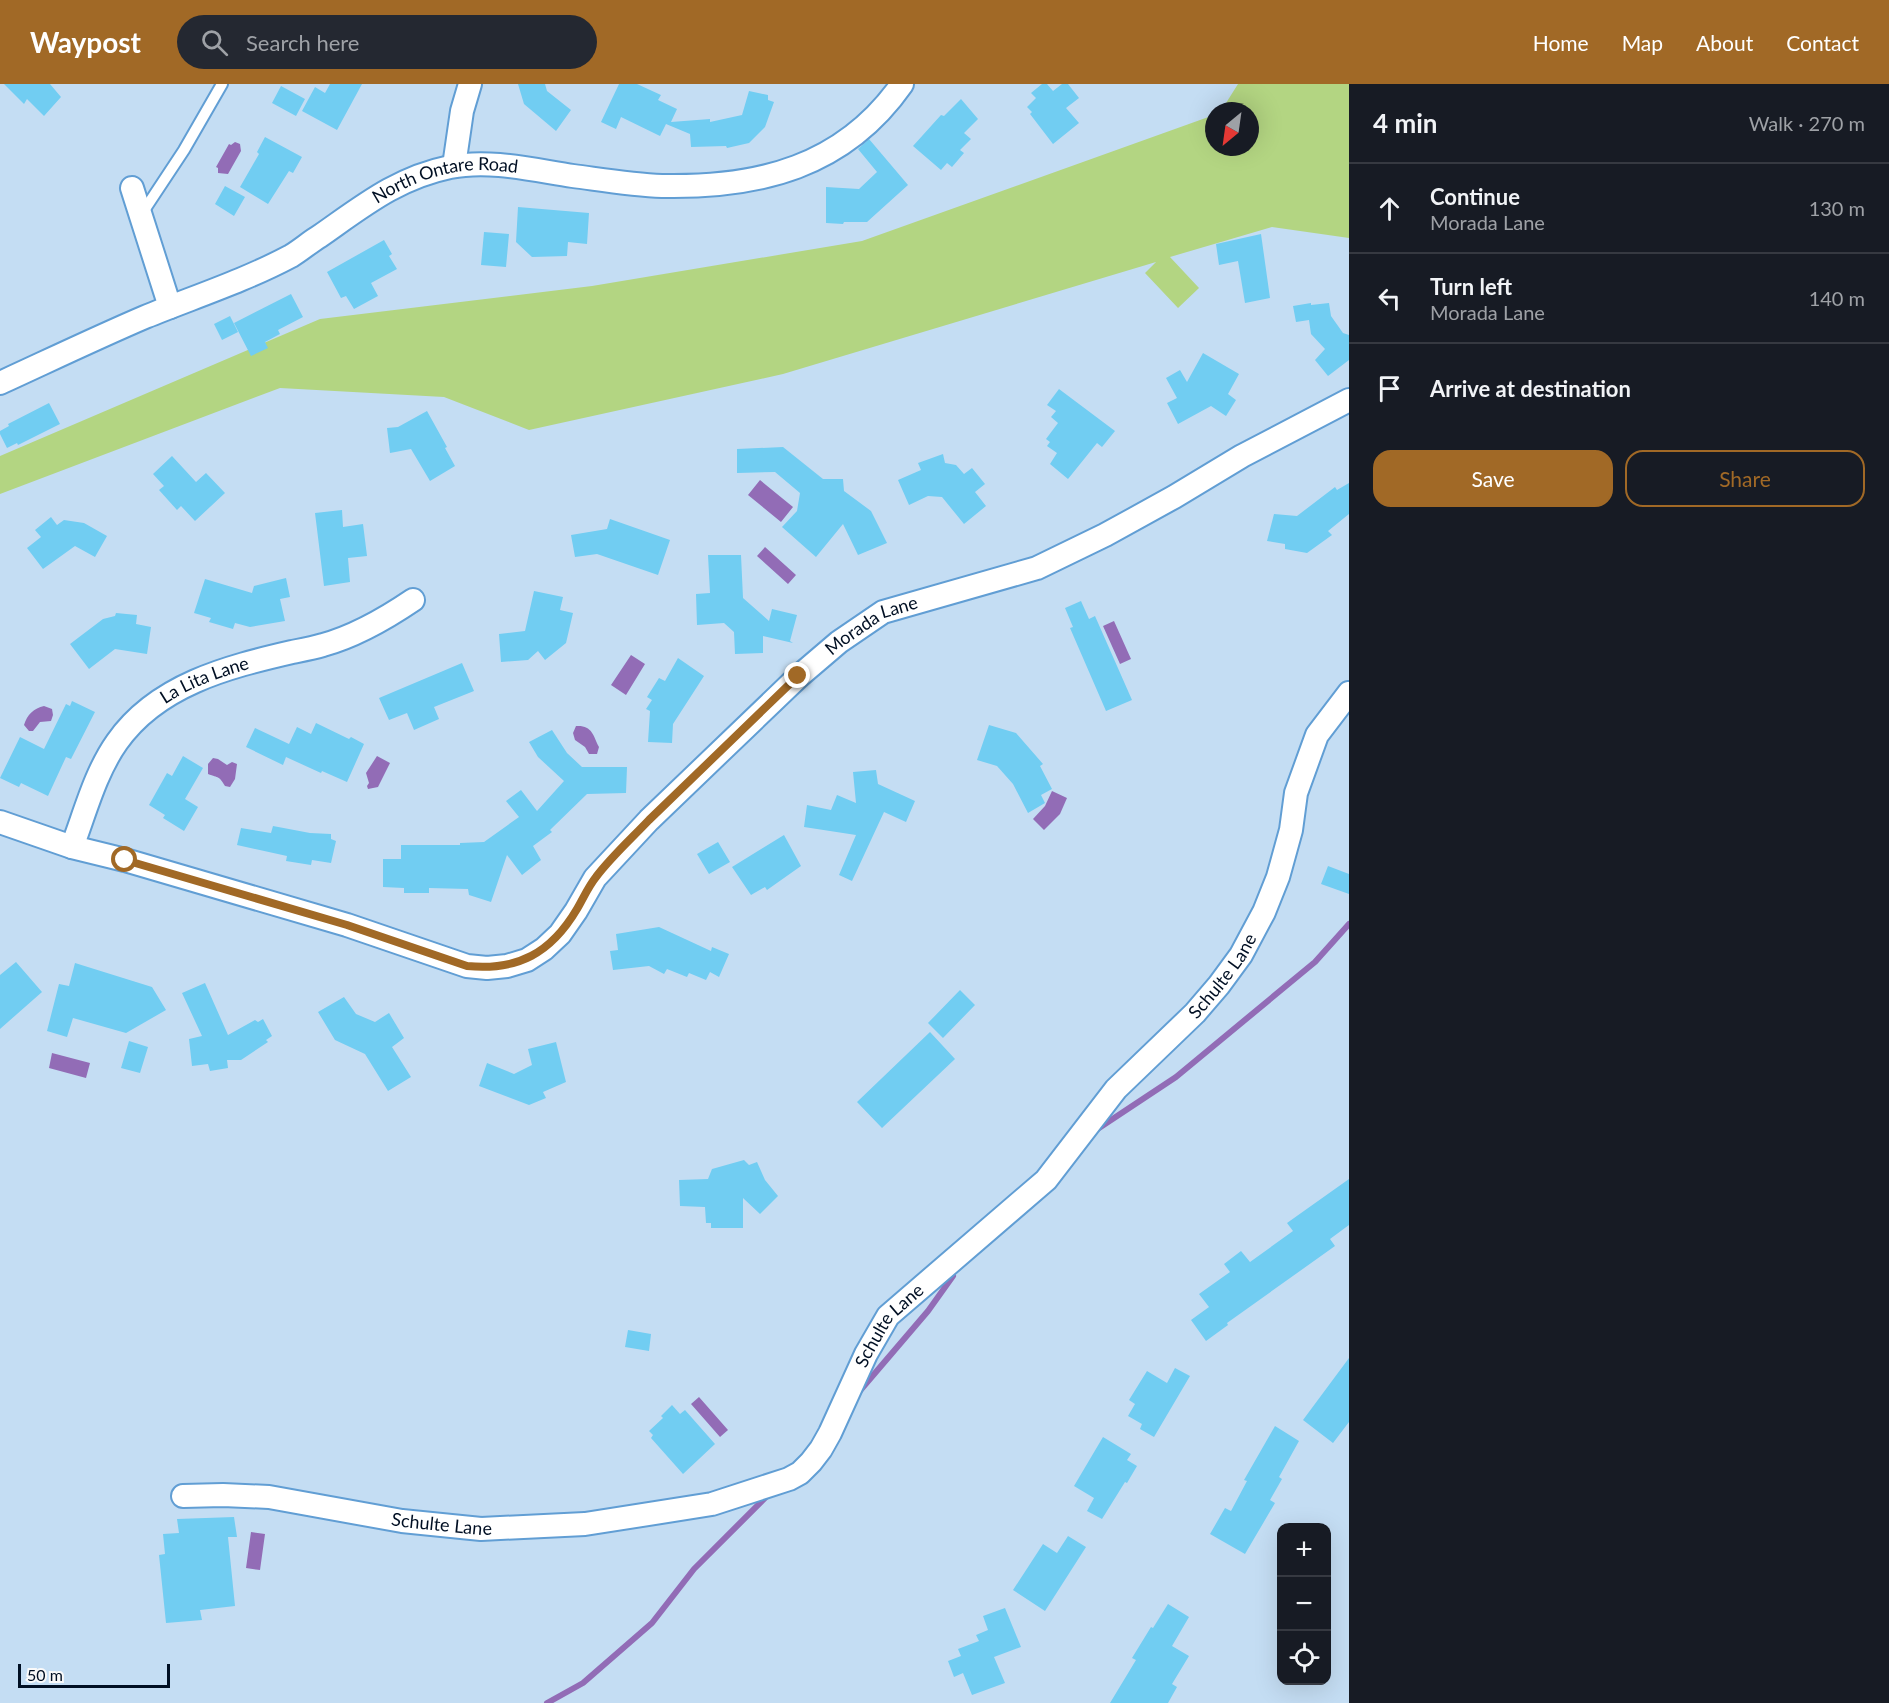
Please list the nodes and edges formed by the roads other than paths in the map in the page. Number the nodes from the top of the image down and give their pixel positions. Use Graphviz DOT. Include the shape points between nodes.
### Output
graph roads {
  1 [pos="222,84"];
  2 [pos="470,84"];
  3 [pos="902,84"];
  4 [pos="454,166"];
  5 [pos="132,188"];
  6 [pos="141,215"];
  7 [pos="170,307"];
  8 [pos="0,383"];
  9 [pos="1349,400"];
  10 [pos="413,600"];
  11 [pos="1349,693"];
  12 [pos="0,822"];
  13 [pos="72,847"];
  14 [pos="183,1496"];
  1 -- 6 [label="lane"];
  2 -- 4 [label="street"];
  3 -- 4 [label="street, North Ontare Road" via="867,125 844,143 790,170 755,179 660,186 490,164"];
  4 -- 7 [label="street, North Ontare Road" via="402,182 292,255 241,280"];
  5 -- 6 [label="street"];
  6 -- 7 [label="street"];
  7 -- 8 [label="street, North Ontare Road"];
  9 -- 13 [label="street, Morada Lane" via="1105,535 1037,568 883,612 798,676 649,820 595,878 560,934 527,960 507,966 467,966 270,902"];
  10 -- 13 [label="street, La Lita Lane" via="358,633 193,682 150,707 132,723 104,763"];
  11 -- 14 [label="street, Schulte Lane" via="1317,735 1296,794 1278,878 1235,963 1195,1013 1116,1089 1046,1180 888,1316 830,1433 800,1473 712,1504 585,1524 481,1529 402,1521 269,1497"];
  12 -- 13 [label="street, Morada Lane"];
}
